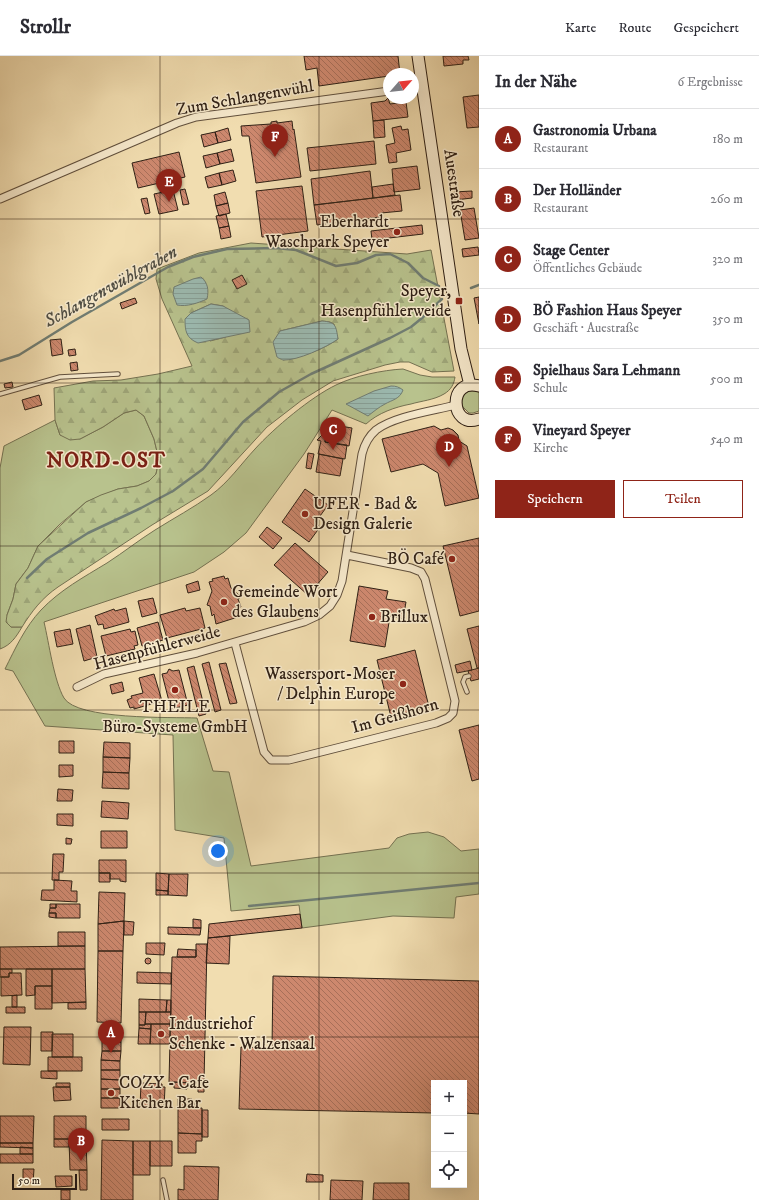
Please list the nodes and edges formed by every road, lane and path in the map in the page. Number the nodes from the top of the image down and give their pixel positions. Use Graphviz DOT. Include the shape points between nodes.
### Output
graph roads {
  1 [pos="418,56"];
  2 [pos="418,68"];
  3 [pos="383,92"];
  4 [pos="419,93"];
  5 [pos="0,200"];
  6 [pos="118,374"];
  7 [pos="474,386"];
  8 [pos="0,394"];
  9 [pos="456,405"];
  10 [pos="478,422"];
  11 [pos="347,554"];
  12 [pos="235,642"];
  13 [pos="470,676"];
  14 [pos="77,687"];
  15 [pos="467,692"];
  16 [pos="163,1180"];
  17 [pos="167,1200"];
  1 -- 2 [label="street, Auestraße"];
  3 -- 5 [label="street, Zum Schlangenwühl" via="196,117"];
  4 -- 7 [label="street, Auestraße" via="461,349"];
  6 -- 8 [label="lane" via="60,377"];
  7 -- 9 [label="street, Auestraße" via="464,387 460,391"];
  9 -- 10 [label="street" via="460,415"];
  9 -- 11 [label="street, Hasenpfühlerweide" via="394,421 375,431 362,454"];
  11 -- 12 [label="street, Hasenpfühlerweide" via="337,595 330,606 319,615 304,622"];
  11 -- 12 [label="street, Im Geißhorn" via="421,572 425,579 454,701 454,714 436,723 289,760 271,760 264,752"];
  12 -- 14 [label="street, Hasenpfühlerweide" via="104,674"];
  13 -- 15 [label="lane" via="465,677 463,682"];
  16 -- 17 [label="lane"];
}
